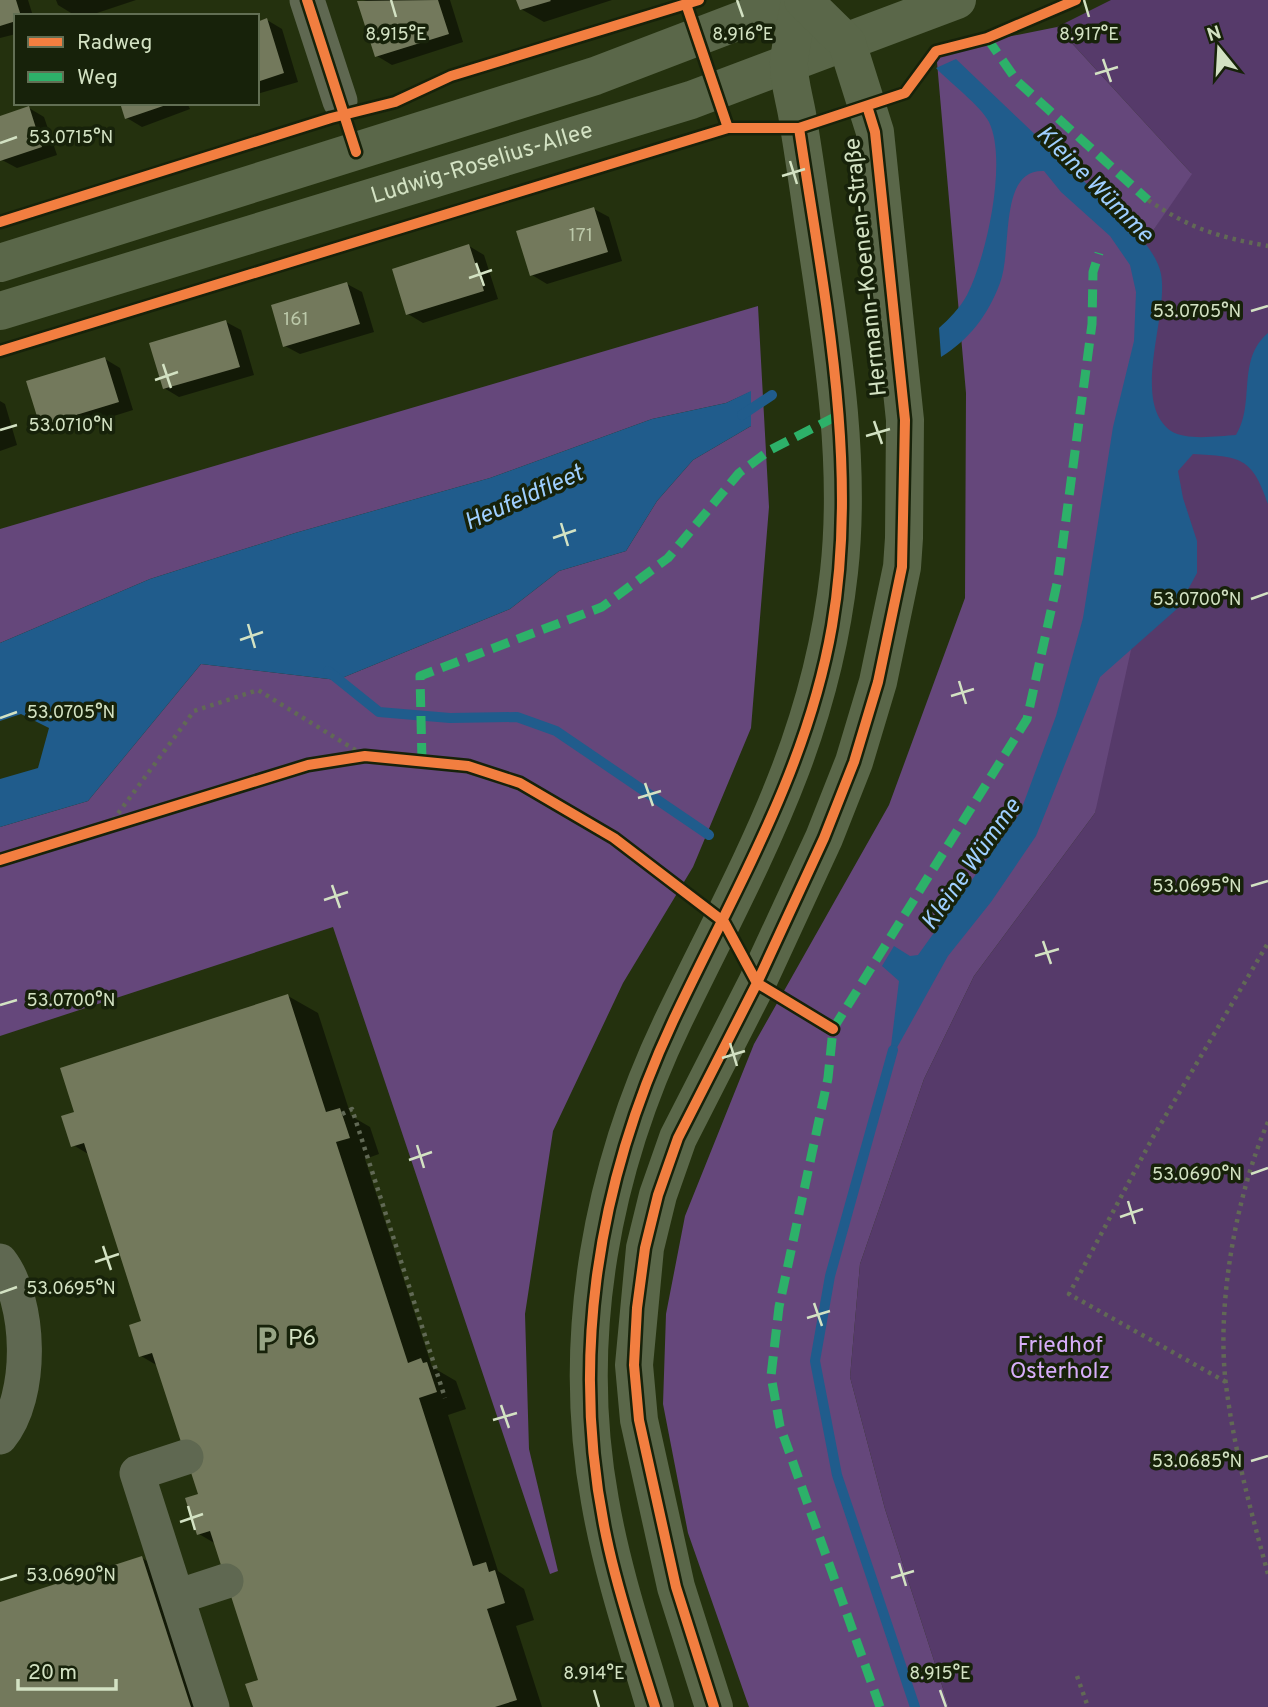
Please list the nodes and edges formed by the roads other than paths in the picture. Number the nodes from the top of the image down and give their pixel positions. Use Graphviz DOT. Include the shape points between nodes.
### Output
graph roads {
  1 [pos="307,0"];
  2 [pos="794,0"];
  3 [pos="802,0"];
  4 [pos="957,0"];
  5 [pos="847,43"];
  6 [pos="789,65"];
  7 [pos="340,101"];
  8 [pos="0,263"];
  9 [pos="0,311"];
  10 [pos="0,1261"];
  11 [pos="0,1437"];
  12 [pos="186,1457"];
  13 [pos="226,1581"];
  14 [pos="177,1597"];
  15 [pos="212,1707"];
  16 [pos="655,1707"];
  17 [pos="714,1707"];
  1 -- 7 [label="street"];
  2 -- 8 [label="main road" via="595,76"];
  3 -- 5 [label="main road, Hermann-Koenen-Straße"];
  3 -- 6 [label="main road, Hermann-Koenen-Straße"];
  4 -- 5 [label="main road, Ludwig-Roselius-Allee"];
  5 -- 6 [label="main road, Ludwig-Roselius-Allee"];
  5 -- 17 [label="main road, Hermann-Koenen-Straße" via="875,132 905,420 902,567 878,682 854,762 757,983 678,1138 645,1248 637,1308 634,1365 639,1420 676,1587"];
  6 -- 9 [label="main road, Ludwig-Roselius-Allee" via="691,100"];
  6 -- 16 [label="main road, Hermann-Koenen-Straße" via="818,251 837,416 840,565 832,626 800,749 777,808 673,1021 630,1123 598,1256 589,1337 588,1404 598,1495 609,1551"];
  10 -- 11 [label="street" via="11,1275 23,1323 23,1381"];
  12 -- 14 [label="street" via="137,1473"];
  13 -- 14 [label="street"];
  14 -- 15 [label="street"];
}
